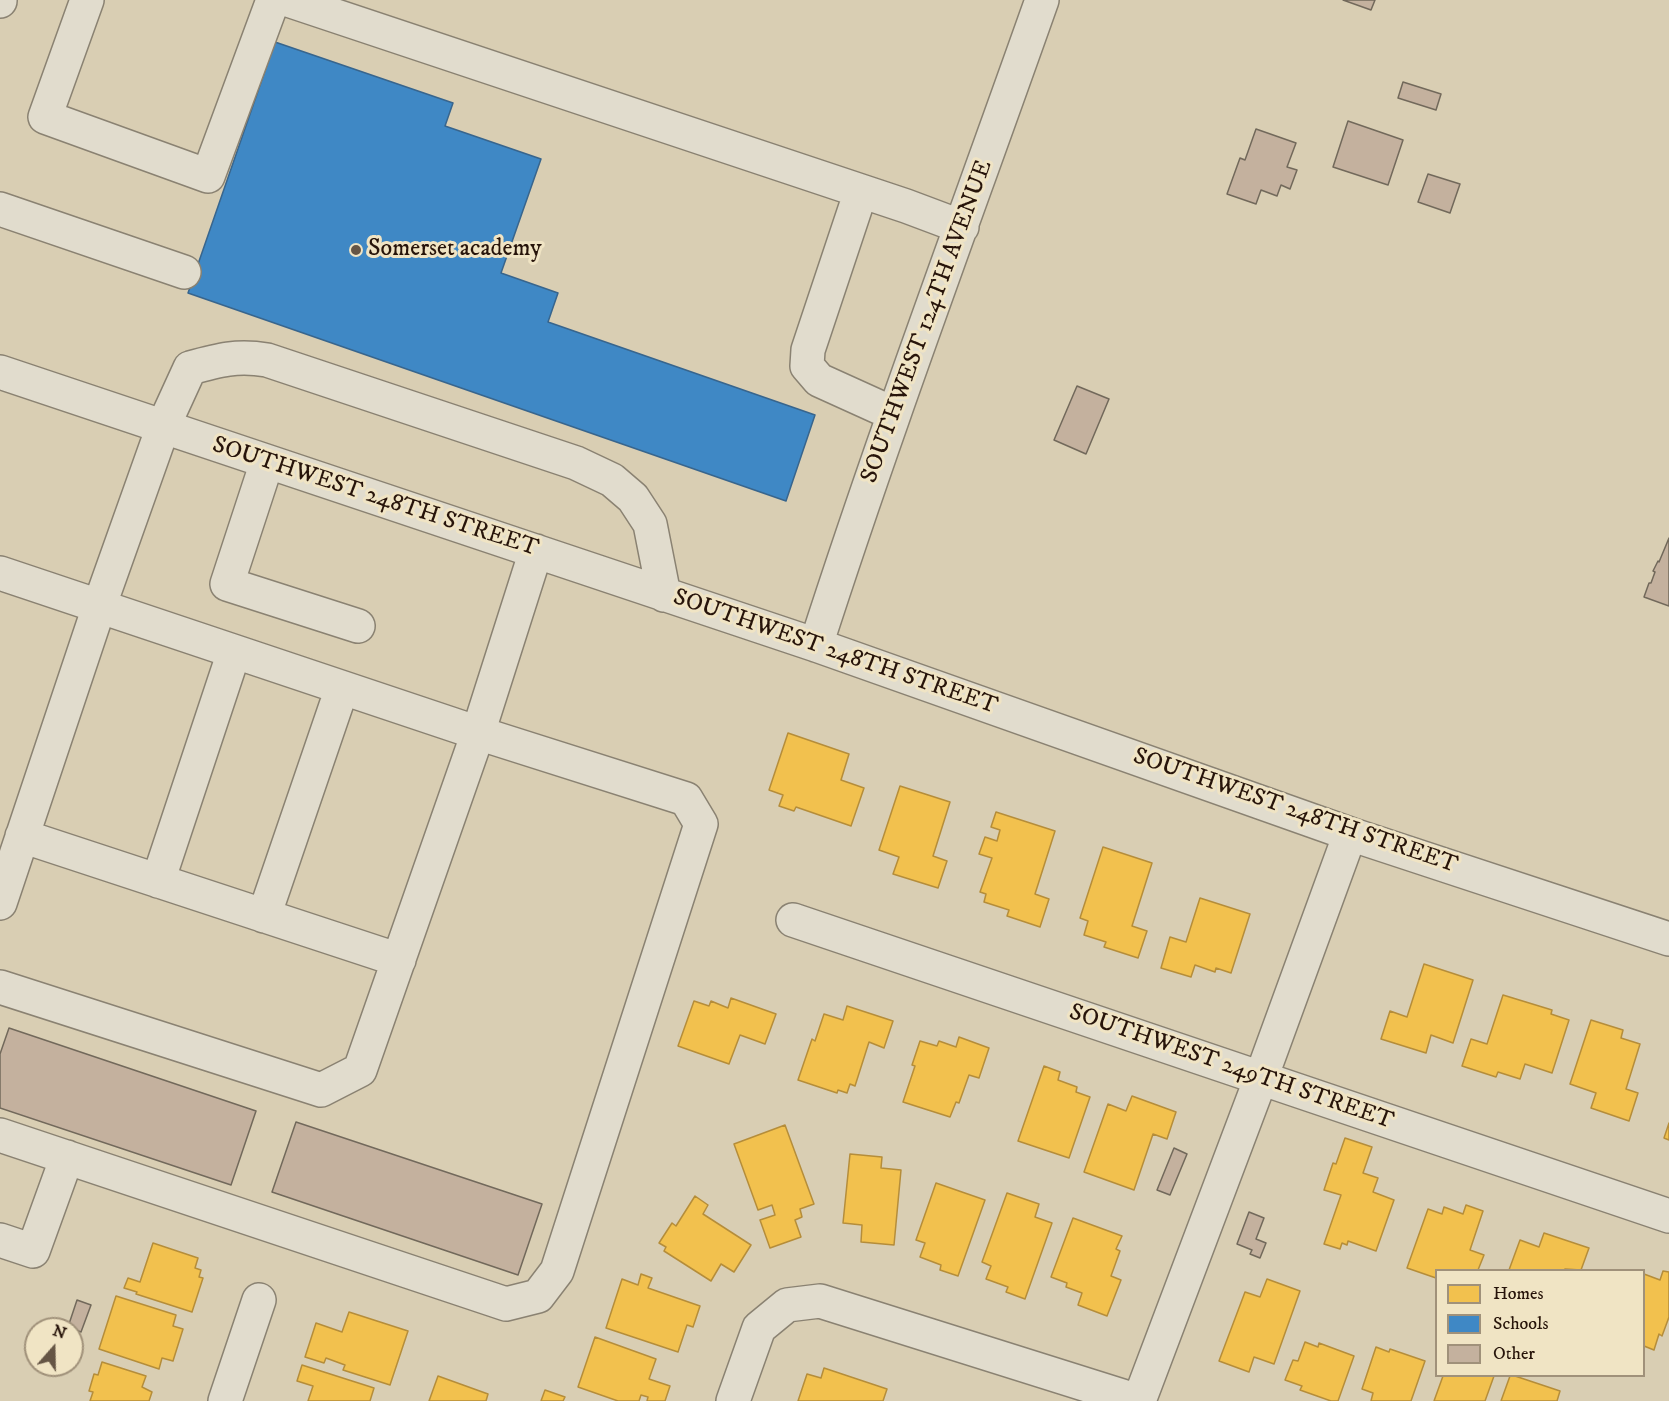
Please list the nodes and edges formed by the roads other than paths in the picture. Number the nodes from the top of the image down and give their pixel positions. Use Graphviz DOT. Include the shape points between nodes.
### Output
graph roads {
  1 [pos="87,0"];
  2 [pos="273,0"];
  3 [pos="288,0"];
  4 [pos="1042,0"];
  5 [pos="861,191"];
  6 [pos="0,209"];
  7 [pos="962,227"];
  8 [pos="184,272"];
  9 [pos="0,372"];
  10 [pos="894,414"];
  11 [pos="163,427"];
  12 [pos="267,462"];
  13 [pos="536,551"];
  14 [pos="0,573"];
  15 [pos="664,595"];
  16 [pos="99,607"];
  17 [pos="358,626"];
  18 [pos="816,645"];
  19 [pos="234,652"];
  20 [pos="342,688"];
  21 [pos="478,733"];
  22 [pos="1350,834"];
  23 [pos="22,836"];
  24 [pos="158,881"];
  25 [pos="0,903"];
  26 [pos="264,916"];
  27 [pos="793,920"];
  28 [pos="1669,939"];
  29 [pos="399,960"];
  30 [pos="0,987"];
  31 [pos="1261,1078"];
  32 [pos="0,1135"];
  33 [pos="67,1157"];
  34 [pos="1669,1216"];
  35 [pos="0,1240"];
  36 [pos="259,1300"];
  37 [pos="225,1401"];
  38 [pos="733,1401"];
  39 [pos="1139,1401"];
  1 -- 2 [label="street" via="45,117 208,176"];
  3 -- 5 [label="street"];
  4 -- 7 [label="street, SOUTHWEST 124TH AVENUE"];
  5 -- 7 [label="street"];
  5 -- 10 [label="street" via="808,350 807,366 819,380"];
  6 -- 8 [label="street"];
  7 -- 10 [label="street, SOUTHWEST 124TH AVENUE"];
  9 -- 11 [label="street, SOUTHWEST 248TH STREET"];
  10 -- 18 [label="street, SOUTHWEST 124TH AVENUE"];
  11 -- 12 [label="street, SOUTHWEST 248TH STREET"];
  11 -- 15 [label="street" via="190,368 249,357 312,374 576,463 612,480 633,498 650,524"];
  11 -- 16 [label="street"];
  12 -- 13 [label="street, SOUTHWEST 248TH STREET"];
  12 -- 17 [label="street" via="227,584"];
  13 -- 15 [label="street, SOUTHWEST 248TH STREET"];
  13 -- 21 [label="street"];
  14 -- 16 [label="street"];
  15 -- 18 [label="street, SOUTHWEST 248TH STREET"];
  16 -- 19 [label="street"];
  16 -- 23 [label="street"];
  18 -- 22 [label="street, SOUTHWEST 248TH STREET"];
  19 -- 20 [label="street"];
  19 -- 24 [label="street"];
  20 -- 21 [label="street"];
  20 -- 26 [label="street"];
  21 -- 29 [label="street"];
  21 -- 33 [label="street" via="687,799 701,824 557,1271 537,1296 506,1304"];
  22 -- 28 [label="street, SOUTHWEST 248TH STREET"];
  22 -- 31 [label="street"];
  23 -- 24 [label="street"];
  23 -- 25 [label="street"];
  24 -- 26 [label="street"];
  26 -- 29 [label="street"];
  27 -- 31 [label="street, SOUTHWEST 249TH STREET"];
  29 -- 30 [label="street" via="360,1070 321,1090"];
  31 -- 34 [label="street, SOUTHWEST 249TH STREET"];
  31 -- 39 [label="street"];
  32 -- 33 [label="street"];
  33 -- 35 [label="street" via="33,1251"];
  36 -- 37 [label="street"];
  38 -- 39 [label="street" via="759,1328 787,1305 820,1301"];
}
